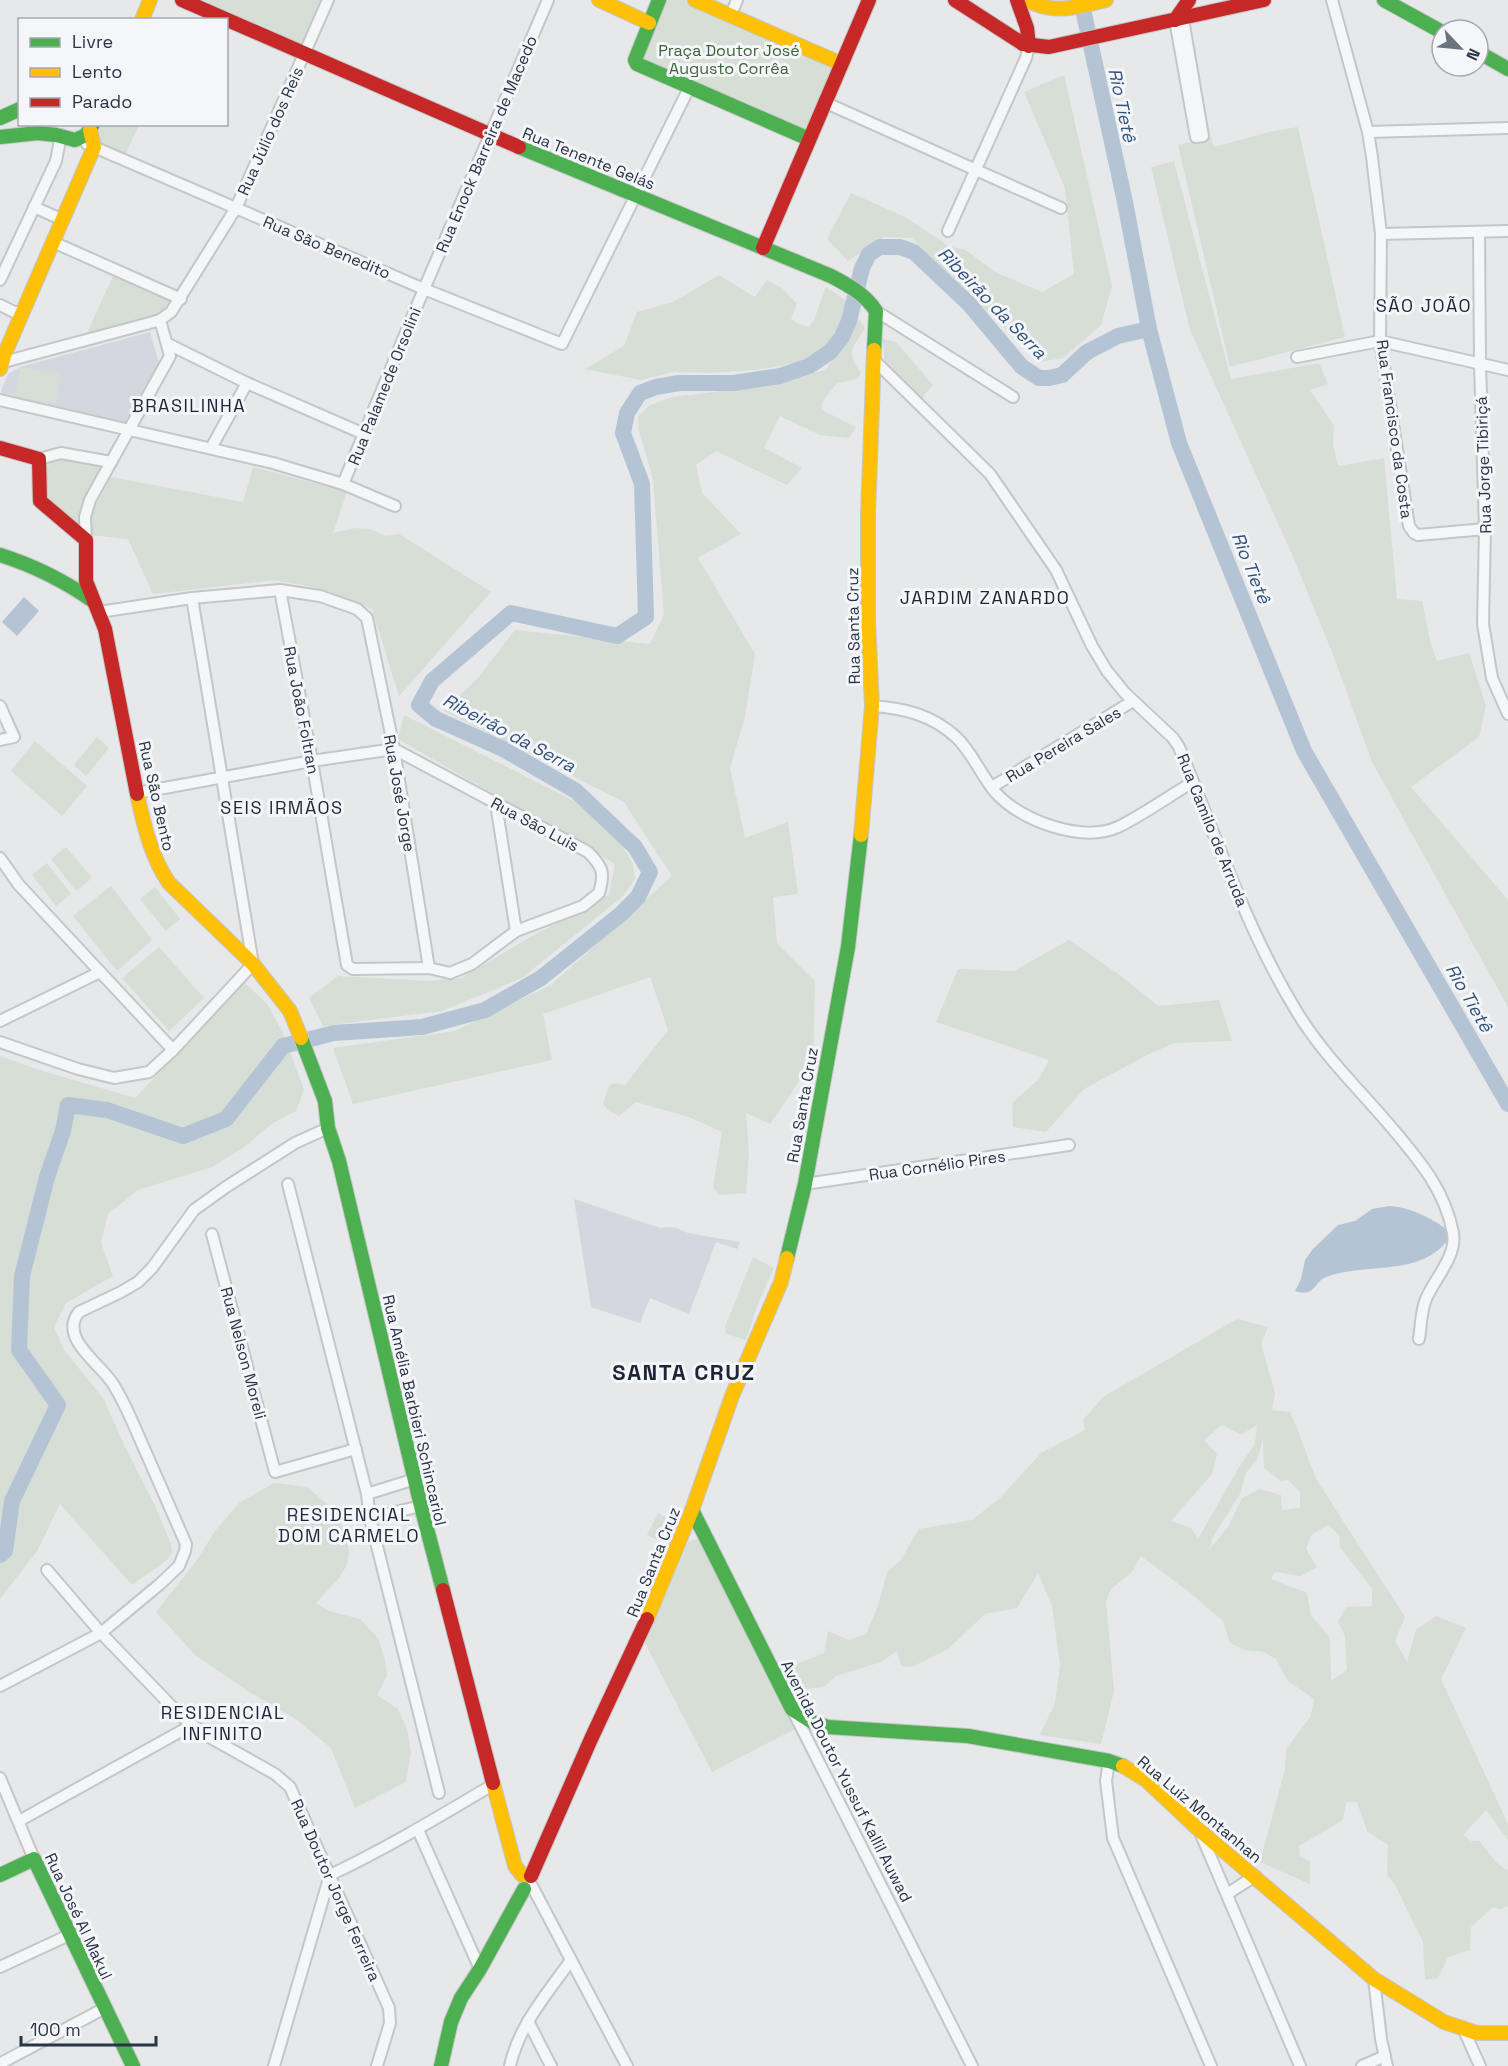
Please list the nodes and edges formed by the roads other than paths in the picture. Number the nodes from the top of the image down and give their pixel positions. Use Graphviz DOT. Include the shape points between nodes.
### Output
graph roads {
  1 [pos="150,0"];
  2 [pos="182,0"];
  3 [pos="328,0"];
  4 [pos="548,0"];
  5 [pos="599,0"];
  6 [pos="659,0"];
  7 [pos="695,0"];
  8 [pos="737,0"];
  9 [pos="869,0"];
  10 [pos="954,0"];
  11 [pos="1017,0"];
  12 [pos="1026,0"];
  13 [pos="1106,0"];
  14 [pos="1189,0"];
  15 [pos="1264,0"];
  16 [pos="1332,0"];
  17 [pos="1384,0"];
  18 [pos="1217,5"];
  19 [pos="731,15"];
  20 [pos="143,18"];
  21 [pos="223,18"];
  22 [pos="1179,19"];
  23 [pos="228,20"];
  24 [pos="649,23"];
  25 [pos="1027,24"];
  26 [pos="1430,25"];
  27 [pos="1010,36"];
  28 [pos="1029,46"];
  29 [pos="304,54"];
  30 [pos="1490,59"];
  31 [pos="842,64"];
  32 [pos="1508,69"];
  33 [pos="689,88"];
  34 [pos="824,102"];
  35 [pos="18,110"];
  36 [pos="0,118"];
  37 [pos="92,127"];
  38 [pos="1508,128"];
  39 [pos="55,131"];
  40 [pos="1368,132"];
  41 [pos="489,135"];
  42 [pos="0,137"];
  43 [pos="809,139"];
  44 [pos="75,140"];
  45 [pos="94,147"];
  46 [pos="976,170"];
  47 [pos="636,196"];
  48 [pos="34,207"];
  49 [pos="236,208"];
  50 [pos="1061,208"];
  51 [pos="63,220"];
  52 [pos="948,231"];
  53 [pos="1508,231"];
  54 [pos="1479,232"];
  55 [pos="1381,234"];
  56 [pos="53,242"];
  57 [pos="763,248"];
  58 [pos="3,269"];
  59 [pos="0,280"];
  60 [pos="424,289"];
  61 [pos="181,299"];
  62 [pos="0,305"];
  63 [pos="876,311"];
  64 [pos="23,312"];
  65 [pos="160,320"];
  66 [pos="1380,341"];
  67 [pos="168,344"];
  68 [pos="1297,357"];
  69 [pos="874,360"];
  70 [pos="1480,364"];
  71 [pos="1,365"];
  72 [pos="1508,370"];
  73 [pos="247,383"];
  74 [pos="1013,397"];
  75 [pos="0,400"];
  76 [pos="129,429"];
  77 [pos="364,434"];
  78 [pos="0,448"];
  79 [pos="211,448"];
  80 [pos="39,459"];
  81 [pos="111,462"];
  82 [pos="343,484"];
  83 [pos="395,506"];
  84 [pos="1485,529"];
  85 [pos="86,540"];
  86 [pos="0,555"];
  87 [pos="21,562"];
  88 [pos="0,563"];
  89 [pos="280,590"];
  90 [pos="192,598"];
  91 [pos="96,607"];
  92 [pos="1504,695"];
  93 [pos="1133,701"];
  94 [pos="0,706"];
  95 [pos="872,706"];
  96 [pos="1508,714"];
  97 [pos="0,740"];
  98 [pos="394,749"];
  99 [pos="312,761"];
  100 [pos="221,777"];
  101 [pos="1193,782"];
  102 [pos="992,787"];
  103 [pos="137,793"];
  104 [pos="496,804"];
  105 [pos="2,865"];
  106 [pos="516,931"];
  107 [pos="253,964"];
  108 [pos="429,968"];
  109 [pos="353,969"];
  110 [pos="100,972"];
  111 [pos="0,1021"];
  112 [pos="0,1042"];
  113 [pos="173,1050"];
  114 [pos="328,1128"];
  115 [pos="1069,1145"];
  116 [pos="288,1184"];
  117 [pos="805,1184"];
  118 [pos="212,1234"];
  119 [pos="1419,1339"];
  120 [pos="356,1449"];
  121 [pos="415,1479"];
  122 [pos="367,1494"];
  123 [pos="421,1506"];
  124 [pos="692,1510"];
  125 [pos="370,1518"];
  126 [pos="47,1570"];
  127 [pos="101,1633"];
  128 [pos="0,1686"];
  129 [pos="792,1709"];
  130 [pos="192,1725"];
  131 [pos="1109,1761"];
  132 [pos="0,1778"];
  133 [pos="494,1784"];
  134 [pos="438,1793"];
  135 [pos="19,1821"];
  136 [pos="1198,1829"];
  137 [pos="418,1830"];
  138 [pos="34,1860"];
  139 [pos="0,1875"];
  140 [pos="330,1875"];
  141 [pos="1255,1876"];
  142 [pos="527,1882"];
  143 [pos="1227,1894"];
  144 [pos="69,1935"];
  145 [pos="571,1960"];
  146 [pos="0,1967"];
  147 [pos="480,1969"];
  148 [pos="1374,1980"];
  149 [pos="105,2008"];
  150 [pos="528,2020"];
  151 [pos="1463,2028"];
  152 [pos="1508,2033"];
  153 [pos="1386,2061"];
  154 [pos="3,2062"];
  155 [pos="133,2066"];
  156 [pos="274,2066"];
  157 [pos="377,2066"];
  158 [pos="441,2066"];
  159 [pos="510,2066"];
  160 [pos="551,2066"];
  161 [pos="627,2066"];
  162 [pos="972,2066"];
  163 [pos="1211,2066"];
  164 [pos="1300,2066"];
  165 [pos="1362,2066"];
  166 [pos="1480,2066"];
  1 -- 20 [label="street"];
  2 -- 21 [label="street, Rua Tenente Gelás"];
  3 -- 29 [label="street, Rua Júlio dos Reis"];
  4 -- 41 [label="street, Rua Enock Barreira de Macedo"];
  5 -- 24 [label="street"];
  6 -- 24 [label="street"];
  7 -- 19 [label="street"];
  8 -- 19 [label="street"];
  9 -- 31 [label="street"];
  10 -- 27 [label="street"];
  11 -- 25 [label="street"];
  12 -- 13 [label="street" via="1049,10"];
  14 -- 22 [label="street"];
  15 -- 18 [label="street"];
  16 -- 40 [label="street, Rua Francisco da Costa"];
  17 -- 26 [label="street"];
  18 -- 22 [label="street"];
  19 -- 31 [label="street"];
  22 -- 22 [label="street" via="1196,137 1203,136"];
  22 -- 28 [label="street" via="1049,47"];
  23 -- 29 [label="street, Rua Tenente Gelás"];
  24 -- 33 [label="street" via="635,60 637,64"];
  25 -- 27 [label="street" via="1020,34"];
  25 -- 28 [label="street"];
  27 -- 28 [label="street"];
  28 -- 46 [label="street"];
  29 -- 41 [label="street, Rua Tenente Gelás"];
  29 -- 49 [label="street, Rua Júlio dos Reis"];
  30 -- 32 [label="street"];
  31 -- 34 [label="street"];
  33 -- 43 [label="street"];
  33 -- 47 [label="street"];
  34 -- 43 [label="street"];
  34 -- 46 [label="street"];
  35 -- 36 [label="street"];
  37 -- 44 [label="street"];
  37 -- 45 [label="street"];
  38 -- 40 [label="street"];
  39 -- 42 [label="street"];
  39 -- 44 [label="street"];
  39 -- 48 [label="street" via="56,161"];
  40 -- 55 [label="street, Rua Francisco da Costa"];
  41 -- 47 [label="street, Rua Tenente Gelás"];
  41 -- 60 [label="street, Rua Enock Barreira de Macedo"];
  43 -- 57 [label="street"];
  44 -- 45 [label="street, Rua São Benedito"];
  45 -- 49 [label="street, Rua São Benedito"];
  45 -- 51 [label="street"];
  46 -- 50 [label="street"];
  46 -- 52 [label="street"];
  47 -- 57 [label="street, Rua Tenente Gelás"];
  47 -- 60 [label="street, Rua São Benedito" via="562,344"];
  48 -- 51 [label="street"];
  48 -- 58 [label="street"];
  49 -- 60 [label="street, Rua São Benedito"];
  49 -- 61 [label="street, Rua Júlio dos Reis"];
  51 -- 56 [label="street"];
  53 -- 54 [label="street"];
  54 -- 55 [label="street"];
  54 -- 70 [label="street, Rua Jorge Tibiriçá"];
  55 -- 66 [label="street, Rua Francisco da Costa"];
  56 -- 61 [label="street"];
  56 -- 64 [label="street"];
  57 -- 63 [label="street, Rua Tenente Gelás" via="847,285"];
  58 -- 59 [label="street"];
  60 -- 77 [label="street, Rua Palamede Orsolini"];
  61 -- 65 [label="street, Rua Júlio dos Reis"];
  62 -- 64 [label="street"];
  63 -- 69 [label="street, Rua Santa Cruz"];
  63 -- 74 [label="street"];
  64 -- 71 [label="street"];
  65 -- 67 [label="street"];
  65 -- 71 [label="street"];
  66 -- 68 [label="street"];
  66 -- 70 [label="street"];
  66 -- 84 [label="street, Rua Francisco da Costa" via="1409,526 1418,535"];
  67 -- 73 [label="street"];
  67 -- 76 [label="street" via="167,363"];
  69 -- 93 [label="street, Rua Camilo de Arruda" via="990,474 1056,570 1107,672"];
  69 -- 95 [label="street, Rua Santa Cruz" via="868,516"];
  70 -- 72 [label="street"];
  70 -- 84 [label="street, Rua Jorge Tibiriçá"];
  73 -- 77 [label="street"];
  73 -- 79 [label="street"];
  75 -- 76 [label="street"];
  76 -- 79 [label="street"];
  76 -- 81 [label="street"];
  77 -- 82 [label="street, Rua Palamede Orsolini"];
  78 -- 80 [label="street"];
  79 -- 82 [label="street"];
  80 -- 81 [label="street" via="61,453"];
  80 -- 85 [label="street" via="40,501"];
  81 -- 85 [label="street" via="87,507"];
  82 -- 83 [label="street"];
  84 -- 92 [label="street, Rua Jorge Tibiriçá" via="1484,624 1492,678"];
  85 -- 91 [label="street, Rua São Bento" via="86,581"];
  86 -- 87 [label="street"];
  87 -- 88 [label="street"];
  87 -- 91 [label="street" via="76,589"];
  89 -- 90 [label="street"];
  89 -- 98 [label="street, Rua José Jorge" via="320,596 357,609 367,618"];
  89 -- 99 [label="street, Rua João Foltran"];
  90 -- 91 [label="street"];
  90 -- 100 [label="street"];
  91 -- 103 [label="street, Rua São Bento" via="112,661"];
  92 -- 96 [label="street, Rua Jorge Tibiriçá"];
  93 -- 101 [label="street, Rua Camilo de Arruda" via="1173,738"];
  93 -- 102 [label="street, Rua Pereira Sales"];
  94 -- 97 [label="street" via="14,737"];
  95 -- 102 [label="street" via="918,713 940,725 968,750"];
  95 -- 117 [label="street, Rua Santa Cruz" via="849,935"];
  98 -- 99 [label="street"];
  98 -- 104 [label="street, Rua São Luis"];
  98 -- 108 [label="street, Rua José Jorge"];
  99 -- 100 [label="street"];
  99 -- 109 [label="street, Rua João Foltran" via="345,958"];
  100 -- 103 [label="street"];
  100 -- 107 [label="street"];
  101 -- 102 [label="street" via="1117,827 1088,832 1028,818 1008,805"];
  101 -- 119 [label="street, Rua Camilo de Arruda" via="1227,871 1297,1012 1428,1172 1441,1195 1453,1244 1425,1301"];
  103 -- 107 [label="street, Rua São Bento" via="158,867 169,883"];
  104 -- 106 [label="street"];
  104 -- 106 [label="street, Rua São Luis" via="588,852 603,872 599,893 583,906"];
  105 -- 110 [label="street"];
  106 -- 108 [label="street, Rua São Luis" via="472,964 450,973"];
  107 -- 113 [label="street"];
  107 -- 114 [label="street, Rua Amélia Barbieri Schincariol" via="297,1024 325,1101"];
  108 -- 109 [label="street, Rua São Luis"];
  110 -- 111 [label="street"];
  110 -- 113 [label="street"];
  112 -- 113 [label="street" via="114,1078 148,1072"];
  114 -- 121 [label="street, Rua Amélia Barbieri Schincariol"];
  114 -- 127 [label="street" via="295,1143 194,1210 152,1269 138,1282 79,1312 73,1322 72,1329 81,1346 126,1407 186,1544 179,1566"];
  115 -- 117 [label="street, Rua Cornélio Pires"];
  116 -- 120 [label="street"];
  117 -- 124 [label="street, Rua Santa Cruz" via="782,1282 732,1396"];
  118 -- 120 [label="street, Rua Nelson Moreli" via="275,1472"];
  120 -- 122 [label="street"];
  121 -- 122 [label="street"];
  121 -- 123 [label="street, Rua Amélia Barbieri Schincariol"];
  122 -- 125 [label="street"];
  123 -- 125 [label="street"];
  123 -- 133 [label="street, Rua Amélia Barbieri Schincariol"];
  124 -- 129 [label="street, Avenida Doutor Yussuf Kallil Auwad"];
  124 -- 142 [label="street, Rua Santa Cruz" via="638,1642"];
  125 -- 134 [label="street"];
  126 -- 127 [label="street, Rua Doutor Jorge Ferreira"];
  127 -- 128 [label="street"];
  127 -- 130 [label="street, Rua Doutor Jorge Ferreira"];
  129 -- 131 [label="street, Rua Luiz Montanhan" via="828,1727 968,1736"];
  129 -- 162 [label="street, Avenida Doutor Yussuf Kallil Auwad"];
  130 -- 135 [label="street"];
  130 -- 140 [label="street, Rua Doutor Jorge Ferreira" via="290,1787"];
  131 -- 136 [label="street, Rua Luiz Montanhan" via="1146,1780"];
  131 -- 163 [label="street" via="1106,1781 1113,1838"];
  132 -- 135 [label="street, Rua José Al Makul"];
  133 -- 137 [label="street"];
  133 -- 142 [label="street, Rua Amélia Barbieri Schincariol" via="515,1866"];
  135 -- 138 [label="street, Rua José Al Makul"];
  136 -- 141 [label="street, Rua Luiz Montanhan"];
  136 -- 143 [label="street"];
  137 -- 140 [label="street"];
  137 -- 147 [label="street"];
  138 -- 139 [label="street"];
  138 -- 144 [label="street, Rua José Al Makul"];
  140 -- 156 [label="street"];
  140 -- 157 [label="street, Rua Doutor Jorge Ferreira" via="389,2008 390,2023"];
  141 -- 143 [label="street"];
  141 -- 148 [label="street, Rua Luiz Montanhan"];
  142 -- 145 [label="street"];
  142 -- 147 [label="street, Rua Santa Cruz"];
  143 -- 164 [label="street"];
  144 -- 146 [label="street"];
  144 -- 149 [label="street, Rua José Al Makul"];
  145 -- 150 [label="street"];
  145 -- 161 [label="street"];
  147 -- 158 [label="street, Rua Santa Cruz" via="451,2022"];
  148 -- 151 [label="street, Rua Luiz Montanhan" via="1427,2013"];
  148 -- 153 [label="street"];
  149 -- 154 [label="street"];
  149 -- 155 [label="street, Rua José Al Makul"];
  150 -- 159 [label="street"];
  150 -- 160 [label="street"];
  151 -- 152 [label="street, Rua Luiz Montanhan" via="1477,2033"];
  151 -- 166 [label="street"];
  153 -- 165 [label="street"];
}
